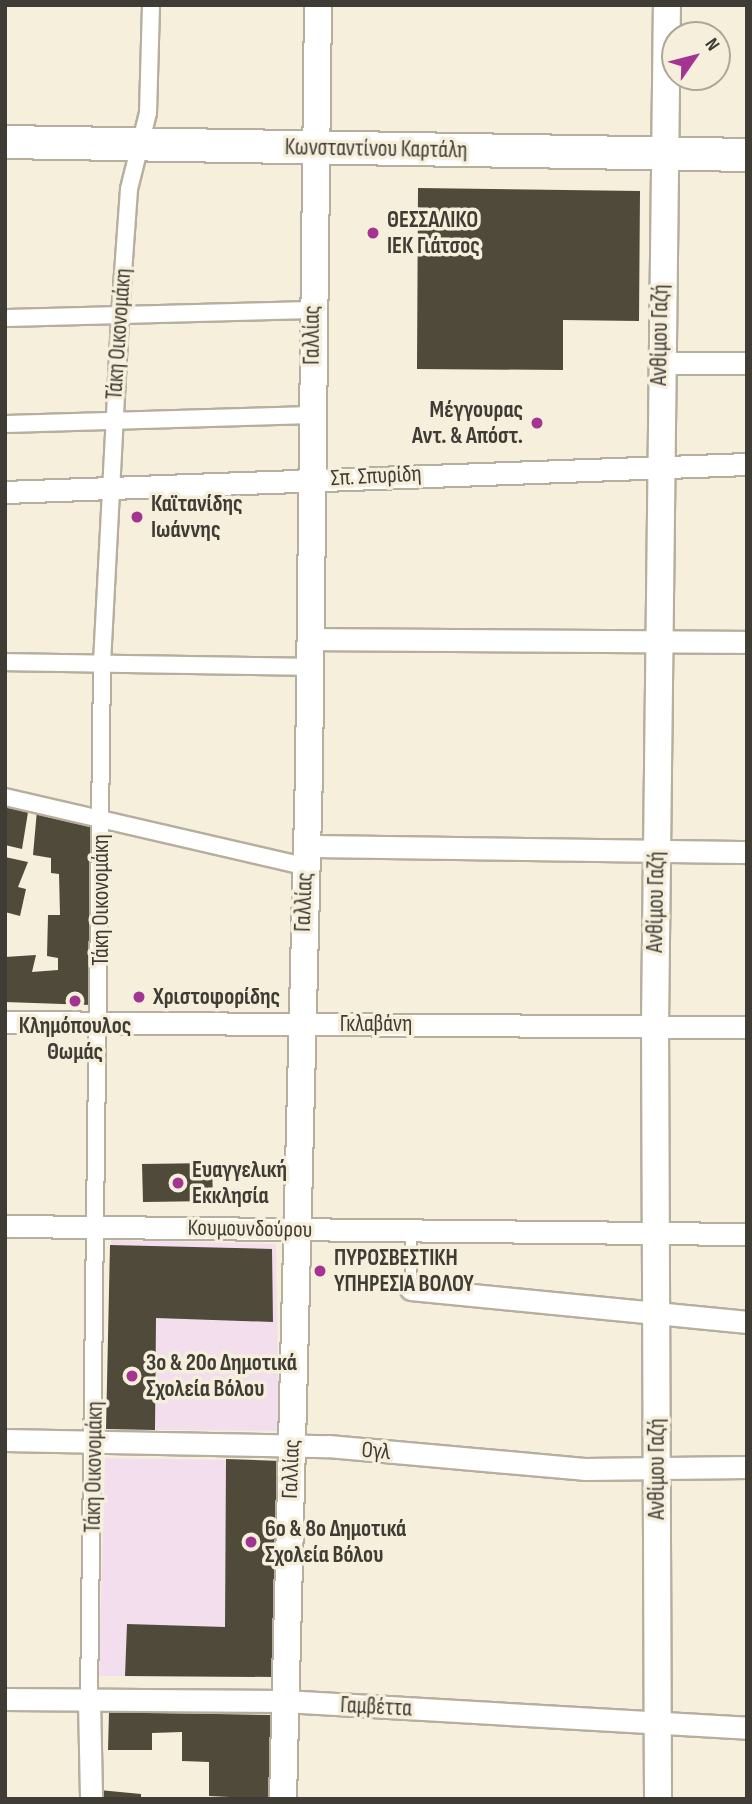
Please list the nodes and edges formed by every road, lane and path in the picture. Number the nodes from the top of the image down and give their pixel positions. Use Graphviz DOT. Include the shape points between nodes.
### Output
graph roads {
  1 [pos="151,5"];
  2 [pos="318,5"];
  3 [pos="667,5"];
  4 [pos="5,142"];
  5 [pos="139,144"];
  6 [pos="314,148"];
  7 [pos="663,153"];
  8 [pos="747,155"];
  9 [pos="312,310"];
  10 [pos="120,315"];
  11 [pos="5,318"];
  12 [pos="660,363"];
  13 [pos="747,363"];
  14 [pos="312,415"];
  15 [pos="114,421"];
  16 [pos="5,424"];
  17 [pos="659,464"];
  18 [pos="747,464"];
  19 [pos="312,479"];
  20 [pos="109,489"];
  21 [pos="5,492"];
  22 [pos="310,639"];
  23 [pos="658,642"];
  24 [pos="747,642"];
  25 [pos="5,662"];
  26 [pos="103,663"];
  27 [pos="309,667"];
  28 [pos="5,797"];
  29 [pos="101,819"];
  30 [pos="657,851"];
  31 [pos="747,852"];
  32 [pos="306,856"];
  33 [pos="5,1022"];
  34 [pos="101,1022"];
  35 [pos="300,1023"];
  36 [pos="655,1026"];
  37 [pos="747,1027"];
  38 [pos="5,1226"];
  39 [pos="98,1227"];
  40 [pos="296,1230"];
  41 [pos="411,1231"];
  42 [pos="656,1233"];
  43 [pos="747,1234"];
  44 [pos="411,1289"];
  45 [pos="656,1312"];
  46 [pos="747,1322"];
  47 [pos="5,1440"];
  48 [pos="94,1444"];
  49 [pos="292,1446"];
  50 [pos="747,1467"];
  51 [pos="657,1468"];
  52 [pos="5,1699"];
  53 [pos="89,1700"];
  54 [pos="284,1701"];
  55 [pos="658,1724"];
  56 [pos="747,1728"];
  57 [pos="91,1799"];
  58 [pos="283,1799"];
  59 [pos="658,1799"];
  1 -- 5 [label="street, Τάκη Οικονομάκη" via="149,100"];
  2 -- 6 [label="street, Γαλλίας"];
  3 -- 7 [label="street, Ανθίμου Γαζή"];
  4 -- 5 [label="main road, Κωνσταντίνου Καρτάλη"];
  5 -- 6 [label="main road, Κωνσταντίνου Καρτάλη"];
  5 -- 10 [label="street, Τάκη Οικονομάκη" via="129,189"];
  6 -- 7 [label="main road, Κωνσταντίνου Καρτάλη"];
  6 -- 9 [label="street, Γαλλίας"];
  7 -- 8 [label="main road, Κωνσταντίνου Καρτάλη"];
  7 -- 12 [label="street, Ανθίμου Γαζή"];
  9 -- 10 [label="street"];
  9 -- 14 [label="street, Γαλλίας"];
  10 -- 11 [label="street"];
  10 -- 15 [label="street, Τάκη Οικονομάκη"];
  12 -- 13 [label="street"];
  12 -- 17 [label="street, Ανθίμου Γαζή"];
  14 -- 15 [label="street"];
  14 -- 19 [label="street, Γαλλίας"];
  15 -- 16 [label="street"];
  15 -- 20 [label="street, Τάκη Οικονομάκη"];
  17 -- 18 [label="street, Σπ. Σπυρίδη"];
  17 -- 19 [label="street, Σπ. Σπυρίδη"];
  17 -- 23 [label="street, Ανθίμου Γαζή"];
  19 -- 20 [label="street, Σπ. Σπυρίδη"];
  19 -- 22 [label="street, Γαλλίας"];
  20 -- 21 [label="street, Σπ. Σπυρίδη"];
  20 -- 26 [label="street, Τάκη Οικονομάκη"];
  22 -- 23 [label="street"];
  22 -- 27 [label="street, Γαλλίας"];
  23 -- 24 [label="street"];
  23 -- 30 [label="street, Ανθίμου Γαζή"];
  25 -- 26 [label="street"];
  26 -- 27 [label="street"];
  26 -- 29 [label="street, Τάκη Οικονομάκη"];
  27 -- 32 [label="street, Γαλλίας"];
  28 -- 29 [label="street"];
  29 -- 32 [label="street"];
  29 -- 34 [label="street, Τάκη Οικονομάκη"];
  30 -- 31 [label="street"];
  30 -- 32 [label="street"];
  30 -- 36 [label="street, Ανθίμου Γαζή"];
  32 -- 35 [label="street, Γαλλίας"];
  33 -- 34 [label="street, Γκλαβάνη"];
  34 -- 35 [label="street, Γκλαβάνη"];
  34 -- 39 [label="street, Τάκη Οικονομάκη"];
  35 -- 36 [label="street, Γκλαβάνη"];
  35 -- 40 [label="street, Γαλλίας"];
  36 -- 37 [label="street, Γκλαβάνη"];
  36 -- 42 [label="street, Ανθίμου Γαζή"];
  38 -- 39 [label="street, Κουμουνδούρου"];
  39 -- 40 [label="street, Κουμουνδούρου"];
  39 -- 48 [label="street, Τάκη Οικονομάκη"];
  40 -- 41 [label="street, Κουμουνδούρου"];
  40 -- 49 [label="street, Γαλλίας"];
  41 -- 42 [label="street, Κουμουνδούρου"];
  41 -- 44 [label="lane"];
  42 -- 43 [label="street, Κουμουνδούρου"];
  42 -- 45 [label="street, Ανθίμου Γαζή"];
  44 -- 45 [label="street"];
  45 -- 46 [label="street"];
  45 -- 51 [label="street, Ανθίμου Γαζή"];
  47 -- 48 [label="street, Ογλ"];
  48 -- 49 [label="street, Ογλ"];
  48 -- 53 [label="street, Τάκη Οικονομάκη"];
  49 -- 51 [label="street, Ογλ" via="584,1469"];
  49 -- 54 [label="street, Γαλλίας"];
  50 -- 51 [label="street, Ογλ"];
  51 -- 55 [label="street, Ανθίμου Γαζή"];
  52 -- 53 [label="street, Γαμβέττα"];
  53 -- 54 [label="street, Γαμβέττα"];
  53 -- 57 [label="street, Τάκη Οικονομάκη"];
  54 -- 55 [label="street, Γαμβέττα"];
  54 -- 58 [label="street, Γαλλίας"];
  55 -- 56 [label="street, Γαμβέττα"];
  55 -- 59 [label="street, Ανθίμου Γαζή"];
}
